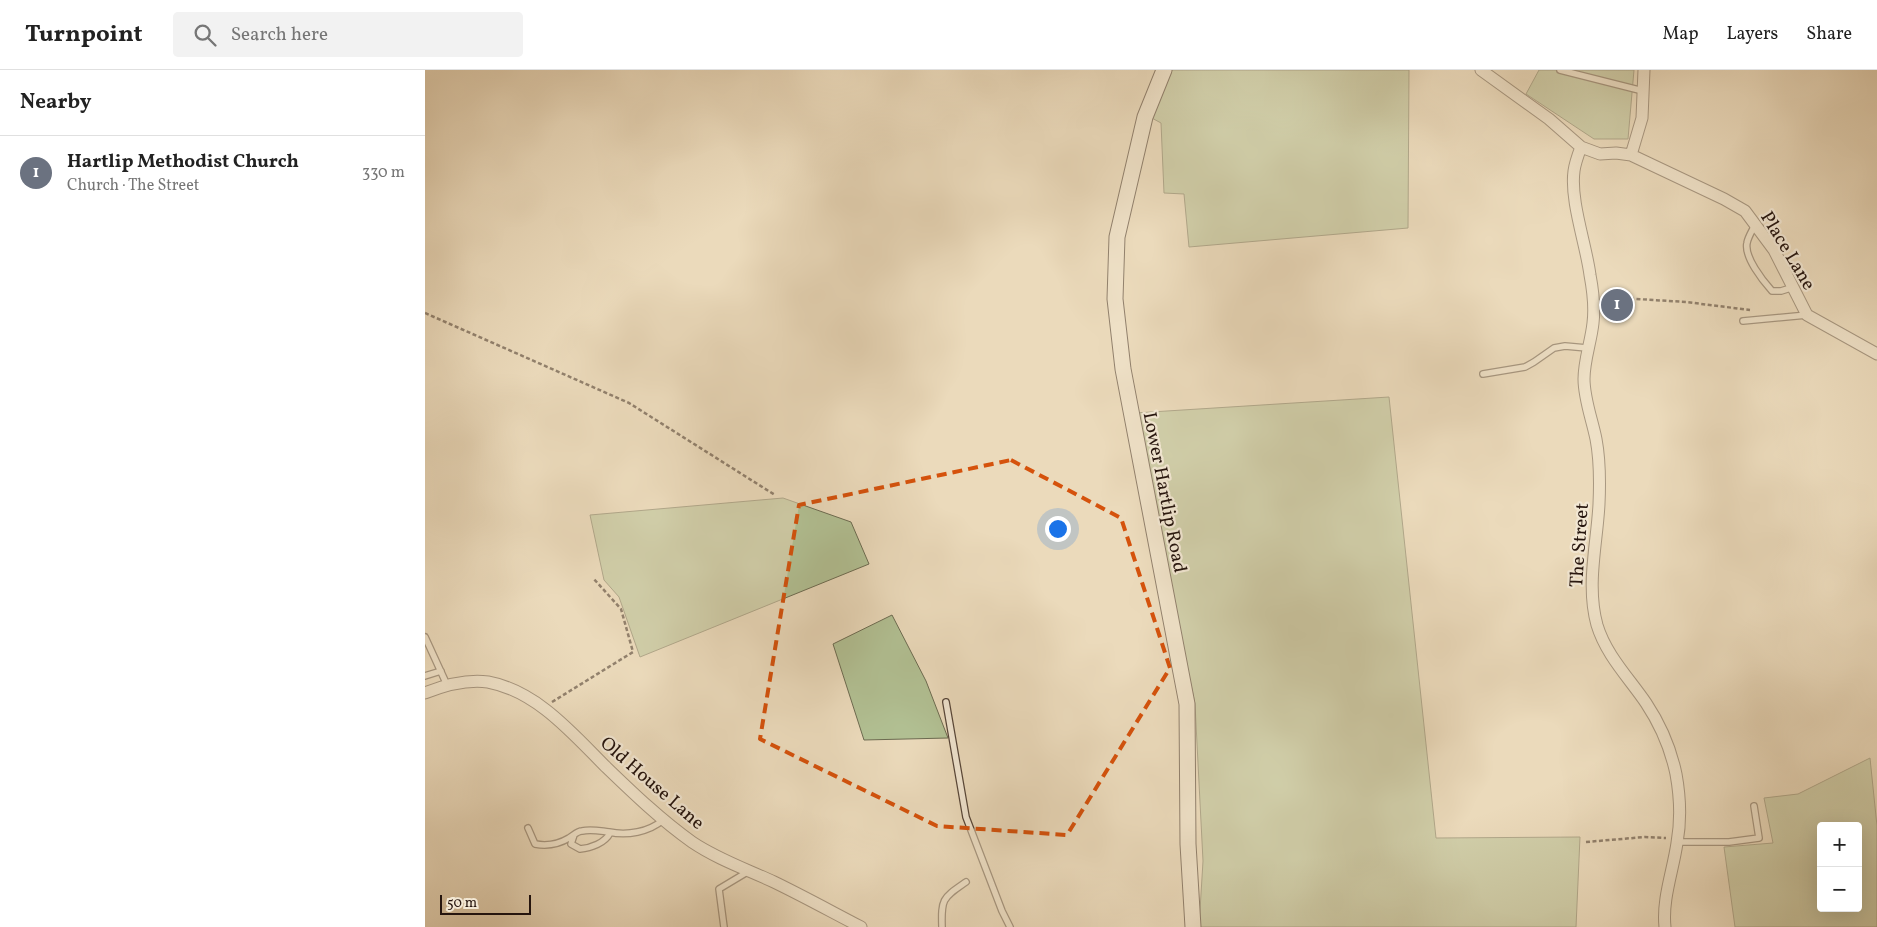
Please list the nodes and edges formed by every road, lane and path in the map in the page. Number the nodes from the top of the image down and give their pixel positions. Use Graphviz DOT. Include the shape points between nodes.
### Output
graph roads {
  1 [pos="1164,70"];
  2 [pos="1481,70"];
  3 [pos="1560,70"];
  4 [pos="1643,70"];
  5 [pos="1643,91"];
  6 [pos="1581,147"];
  7 [pos="1631,155"];
  8 [pos="1755,225"];
  9 [pos="1794,287"];
  10 [pos="1593,296"];
  11 [pos="1752,310"];
  12 [pos="425,313"];
  13 [pos="1807,315"];
  14 [pos="1743,321"];
  15 [pos="1587,348"];
  16 [pos="1877,354"];
  17 [pos="1483,374"];
  18 [pos="775,495"];
  19 [pos="593,578"];
  20 [pos="425,637"];
  21 [pos="441,671"];
  22 [pos="425,676"];
  23 [pos="447,685"];
  24 [pos="425,693"];
  25 [pos="946,702"];
  26 [pos="542,708"];
  27 [pos="1754,806"];
  28 [pos="663,820"];
  29 [pos="528,828"];
  30 [pos="609,833"];
  31 [pos="574,835"];
  32 [pos="1678,840"];
  33 [pos="1586,842"];
  34 [pos="749,871"];
  35 [pos="965,882"];
  36 [pos="724,927"];
  37 [pos="861,927"];
  38 [pos="941,927"];
  39 [pos="1010,927"];
  40 [pos="1193,927"];
  41 [pos="1665,927"];
  1 -- 40 [label="street, Lower Hartlip Road" via="1145,117 1117,237 1115,299 1123,369 1187,704"];
  2 -- 6 [label="street" via="1549,119"];
  3 -- 5 [label="lane"];
  4 -- 5 [label="street"];
  5 -- 7 [label="street" via="1642,118"];
  6 -- 7 [label="street, Place Lane" via="1600,154"];
  6 -- 10 [label="street, The Street" via="1573,183"];
  7 -- 8 [label="street, Place Lane" via="1724,199 1745,211"];
  8 -- 9 [label="street, Place Lane" via="1774,250"];
  8 -- 9 [label="lane" via="1747,252 1764,282 1772,290"];
  9 -- 13 [label="street, Place Lane"];
  10 -- 11 [label="path"];
  10 -- 15 [label="street, The Street" via="1593,324"];
  12 -- 18 [label="path" via="629,403"];
  13 -- 14 [label="lane"];
  13 -- 16 [label="street, Place Lane"];
  15 -- 17 [label="lane" via="1554,348 1525,367"];
  15 -- 32 [label="street, The Street" via="1584,381 1600,464 1592,572 1593,607 1601,639 1648,705 1668,747 1679,796"];
  19 -- 26 [label="path" via="621,609 633,652"];
  20 -- 21 [label="lane"];
  21 -- 22 [label="lane"];
  21 -- 23 [label="lane"];
  23 -- 24 [label="street, Old House Lane"];
  23 -- 26 [label="street, Old House Lane" via="488,682 505,687"];
  25 -- 39 [label="lane" via="966,816"];
  26 -- 28 [label="street, Old House Lane" via="573,733"];
  27 -- 32 [label="lane" via="1759,838 1729,842"];
  28 -- 30 [label="lane" via="645,830"];
  28 -- 34 [label="street, Old House Lane" via="693,842"];
  29 -- 31 [label="lane" via="538,844 555,844"];
  30 -- 31 [label="lane" via="592,830"];
  30 -- 31 [label="lane" via="604,840 580,849 571,844"];
  32 -- 33 [label="path" via="1645,837"];
  32 -- 41 [label="street, The Street" via="1669,881"];
  34 -- 36 [label="lane" via="719,889"];
  34 -- 37 [label="street, Old House Lane"];
  35 -- 38 [label="lane" via="945,897 941,908"];
}
